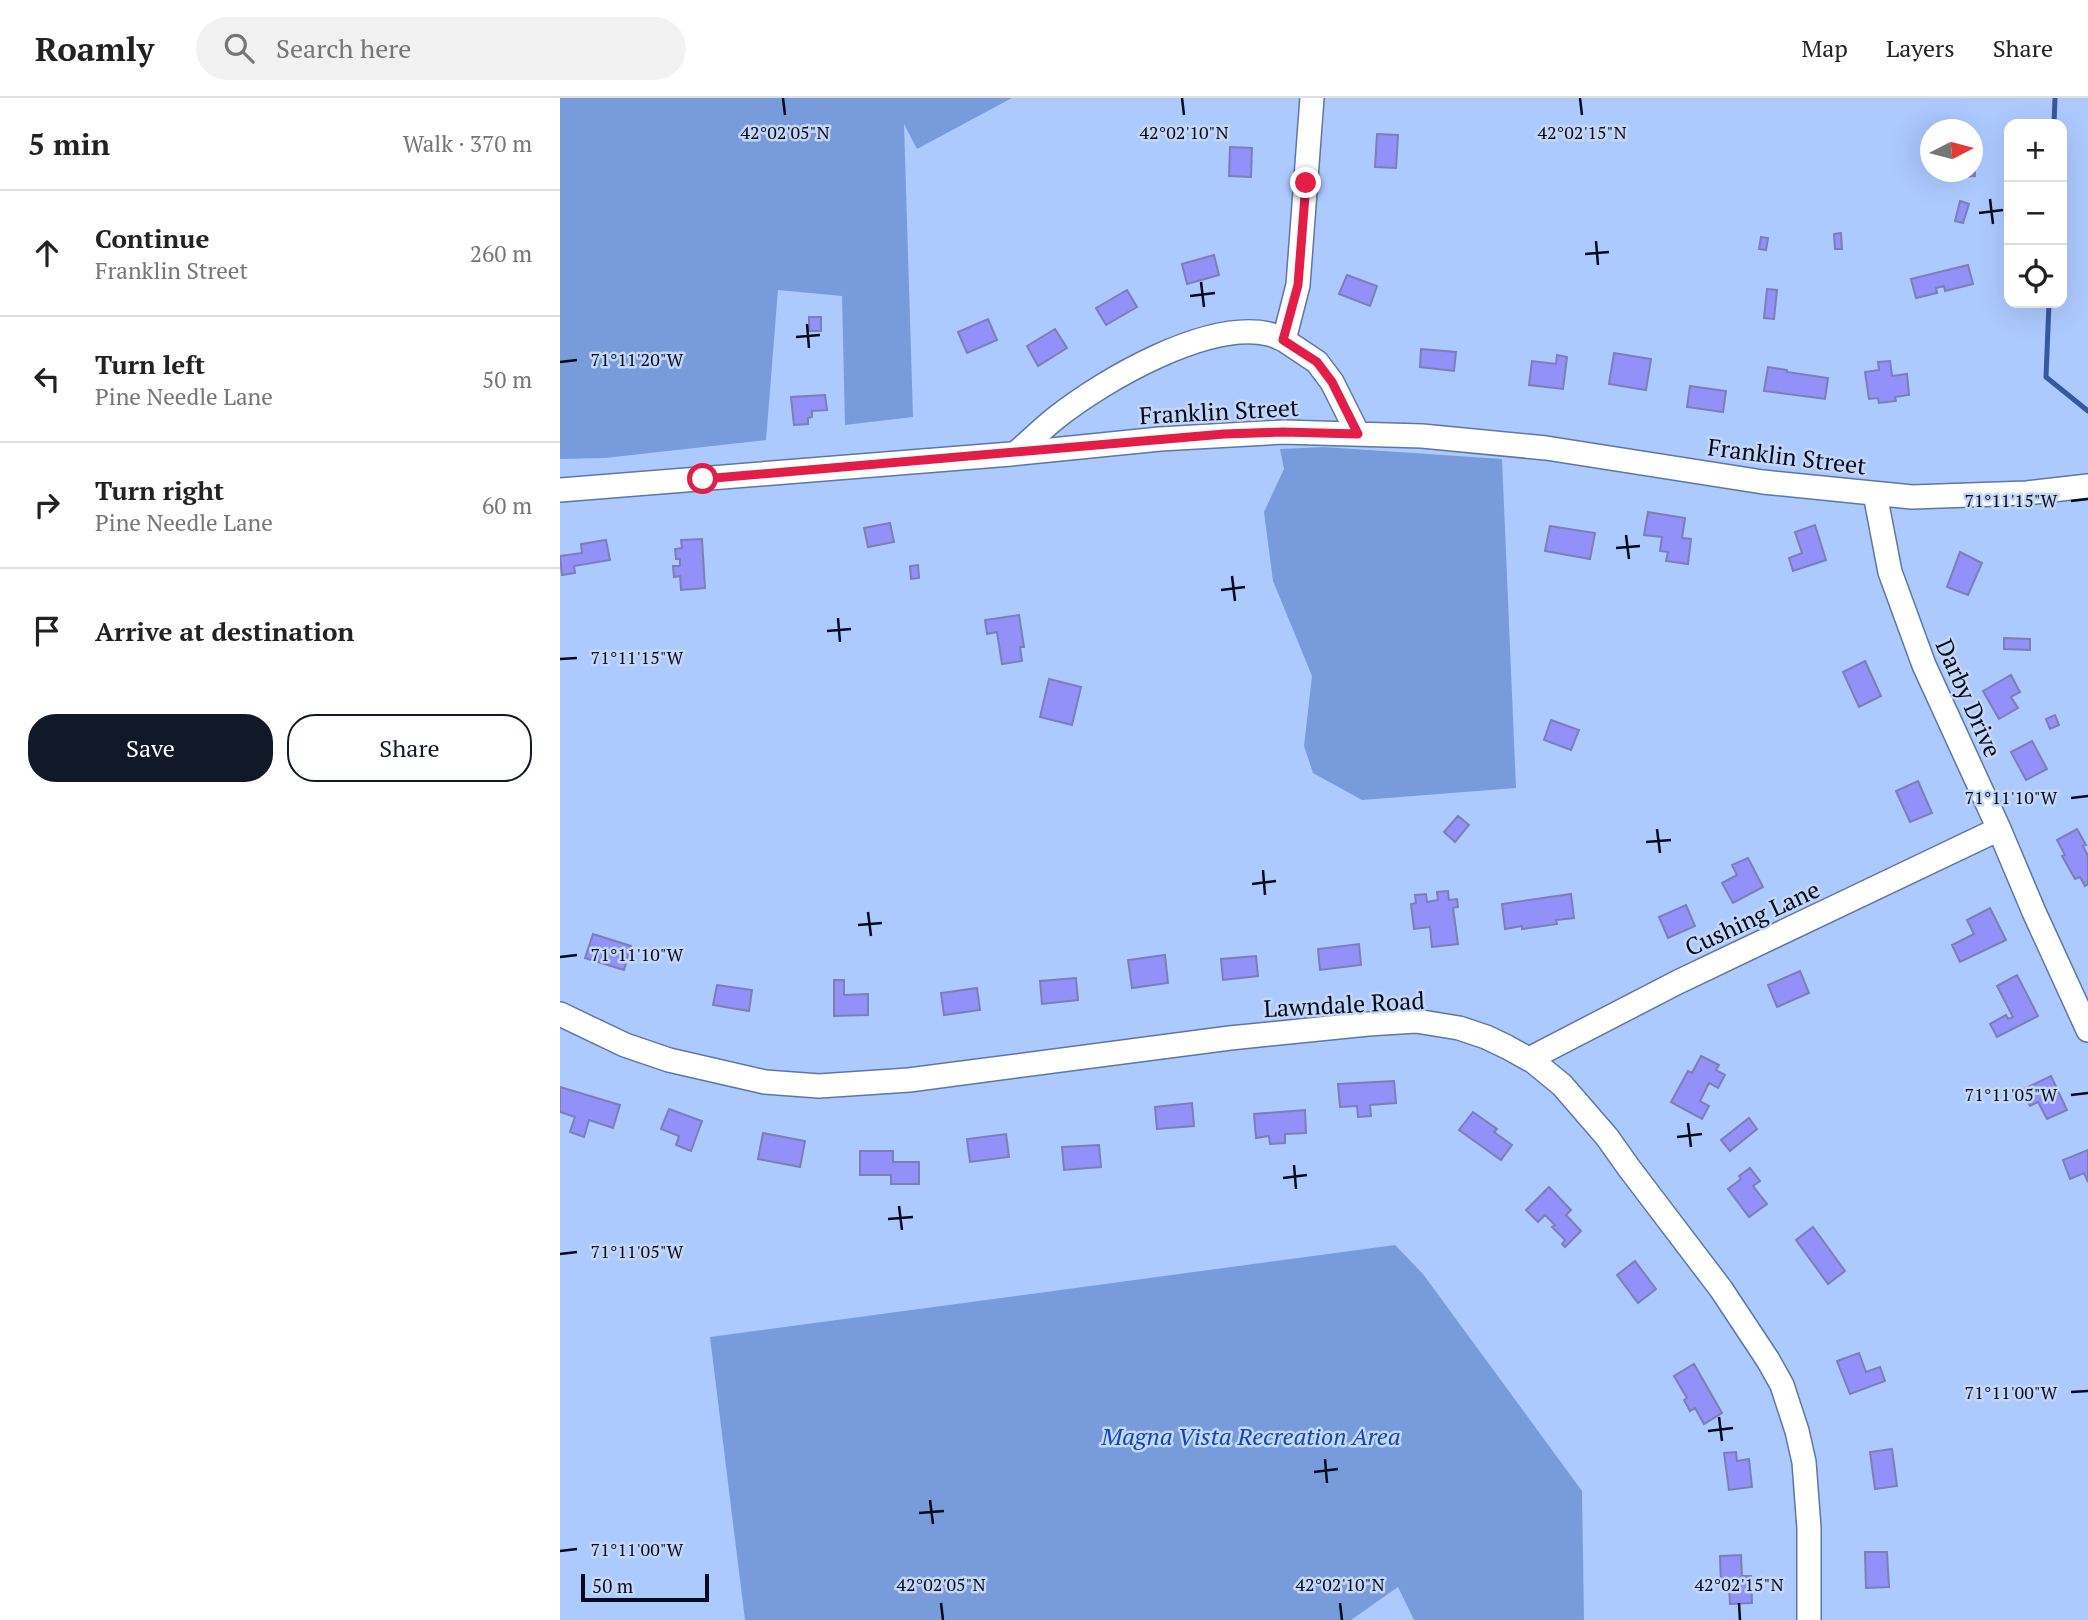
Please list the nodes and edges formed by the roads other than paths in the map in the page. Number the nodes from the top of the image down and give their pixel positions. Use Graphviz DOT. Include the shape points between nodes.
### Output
graph roads {
  1 [pos="1312,98"];
  2 [pos="1283,340"];
  3 [pos="1358,434"];
  4 [pos="1016,453"];
  5 [pos="2088,485"];
  6 [pos="560,490"];
  7 [pos="1875,494"];
  8 [pos="1999,829"];
  9 [pos="560,1014"];
  10 [pos="2088,1030"];
  11 [pos="1529,1059"];
  12 [pos="1809,1620"];
  1 -- 2 [label="street" via="1298,285"];
  2 -- 3 [label="street" via="1317,362"];
  2 -- 4 [label="street" via="1247,333 1188,343 1103,384"];
  3 -- 4 [label="street, Franklin Street" via="1224,434"];
  3 -- 7 [label="street, Franklin Street" via="1546,448 1763,482"];
  4 -- 6 [label="street, Franklin Street"];
  5 -- 7 [label="street, Franklin Street" via="1968,496"];
  7 -- 8 [label="street, Darby Drive" via="1890,572 1924,665"];
  8 -- 10 [label="street, Darby Drive"];
  8 -- 11 [label="street, Cushing Lane" via="1678,982"];
  9 -- 11 [label="street, Lawndale Road" via="668,1060 765,1082 819,1086 909,1080 1230,1038 1416,1021 1486,1037"];
  11 -- 12 [label="street, Lawndale Road" via="1562,1085 1607,1137 1721,1289 1782,1385 1804,1462"];
}
